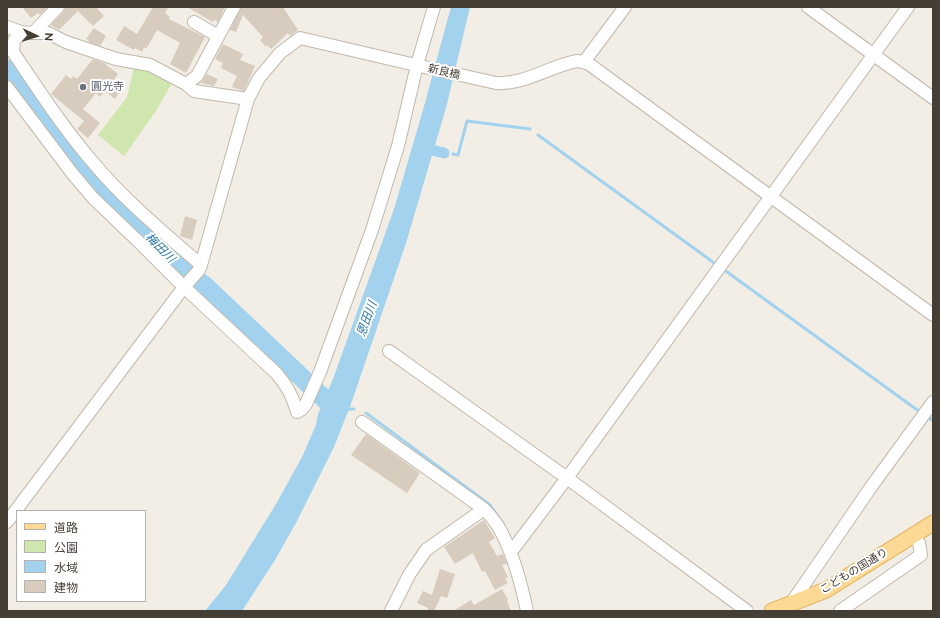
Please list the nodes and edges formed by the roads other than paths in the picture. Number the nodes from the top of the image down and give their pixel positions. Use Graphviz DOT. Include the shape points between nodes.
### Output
graph roads {
  1 [pos="58,7"];
  2 [pos="234,7"];
  3 [pos="434,7"];
  4 [pos="625,7"];
  5 [pos="808,7"];
  6 [pos="908,7"];
  7 [pos="194,22"];
  8 [pos="7,27"];
  9 [pos="21,32"];
  10 [pos="33,34"];
  11 [pos="218,36"];
  12 [pos="874,55"];
  13 [pos="584,62"];
  14 [pos="419,66"];
  15 [pos="186,84"];
  16 [pos="7,87"];
  17 [pos="933,98"];
  18 [pos="248,99"];
  19 [pos="771,197"];
  20 [pos="200,267"];
  21 [pos="185,285"];
  22 [pos="933,314"];
  23 [pos="389,351"];
  24 [pos="933,402"];
  25 [pos="362,422"];
  26 [pos="567,478"];
  27 [pos="484,509"];
  28 [pos="16,510"];
  29 [pos="16,510"];
  30 [pos="7,522"];
  31 [pos="933,523"];
  32 [pos="913,535"];
  33 [pos="510,552"];
  34 [pos="790,605"];
  35 [pos="391,611"];
  36 [pos="527,611"];
  37 [pos="747,611"];
  38 [pos="772,611"];
  39 [pos="840,611"];
  1 -- 10 [label="street"];
  2 -- 11 [label="street"];
  3 -- 14 [label="street"];
  4 -- 13 [label="street"];
  5 -- 12 [label="street"];
  6 -- 12 [label="street"];
  7 -- 11 [label="street"];
  8 -- 9 [label="street"];
  9 -- 10 [label="street"];
  9 -- 20 [label="street" via="14,41 13,52 72,137 113,185"];
  10 -- 15 [label="street" via="48,32 66,42 116,59 150,65"];
  11 -- 15 [label="street" via="197,76"];
  12 -- 17 [label="street"];
  12 -- 19 [label="street"];
  13 -- 14 [label="street, 新良橋" via="578,61 503,83"];
  13 -- 19 [label="street"];
  14 -- 18 [label="street, 新良橋" via="300,38 271,63 259,78"];
  14 -- 21 [label="street" via="377,216 306,404 297,412 292,395 276,373"];
  15 -- 18 [label="street" via="194,91"];
  16 -- 21 [label="street" via="93,198"];
  18 -- 20 [label="street"];
  19 -- 22 [label="street"];
  19 -- 26 [label="street"];
  20 -- 21 [label="street"];
  21 -- 29 [label="street"];
  23 -- 26 [label="street"];
  24 -- 34 [label="street"];
  25 -- 27 [label="street"];
  26 -- 33 [label="street"];
  26 -- 37 [label="street"];
  27 -- 33 [label="street" via="498,525"];
  27 -- 35 [label="street" via="426,550 409,575"];
  28 -- 30 [label="street"];
  31 -- 32 [label="main road, こどもの国通り"];
  32 -- 34 [label="main road, こどもの国通り" via="826,590"];
  32 -- 39 [label="street" via="919,543 921,555"];
  33 -- 36 [label="street" via="520,578"];
  34 -- 38 [label="main road, こどもの国通り"];
}
